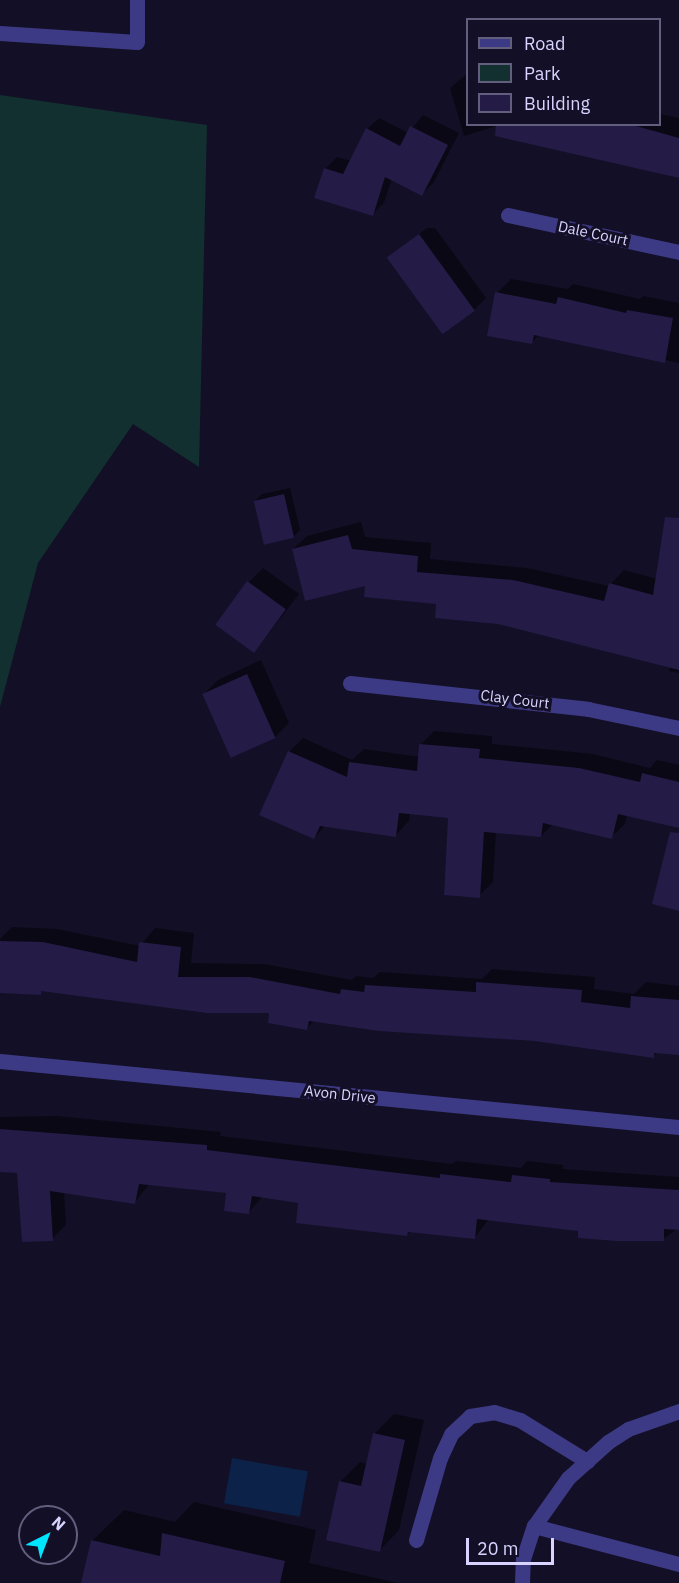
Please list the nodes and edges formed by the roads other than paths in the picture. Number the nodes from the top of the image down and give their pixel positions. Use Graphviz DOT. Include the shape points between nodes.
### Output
graph roads {
  1 [pos="137,0"];
  2 [pos="0,33"];
  3 [pos="508,215"];
  4 [pos="679,252"];
  5 [pos="350,683"];
  6 [pos="679,728"];
  7 [pos="0,1061"];
  8 [pos="679,1127"];
  9 [pos="679,1411"];
  10 [pos="586,1461"];
  11 [pos="534,1526"];
  12 [pos="416,1540"];
  13 [pos="679,1564"];
  14 [pos="522,1583"];
  1 -- 2 [label="street" via="137,42"];
  3 -- 4 [label="street, Dale Court"];
  5 -- 6 [label="street, Clay Court" via="588,709"];
  7 -- 8 [label="street, Avon Drive"];
  9 -- 10 [label="street" via="628,1429"];
  10 -- 11 [label="street" via="550,1500"];
  10 -- 12 [label="street" via="520,1420 494,1412 470,1416 450,1434"];
  11 -- 13 [label="street"];
  11 -- 14 [label="street" via="523,1558"];
}
